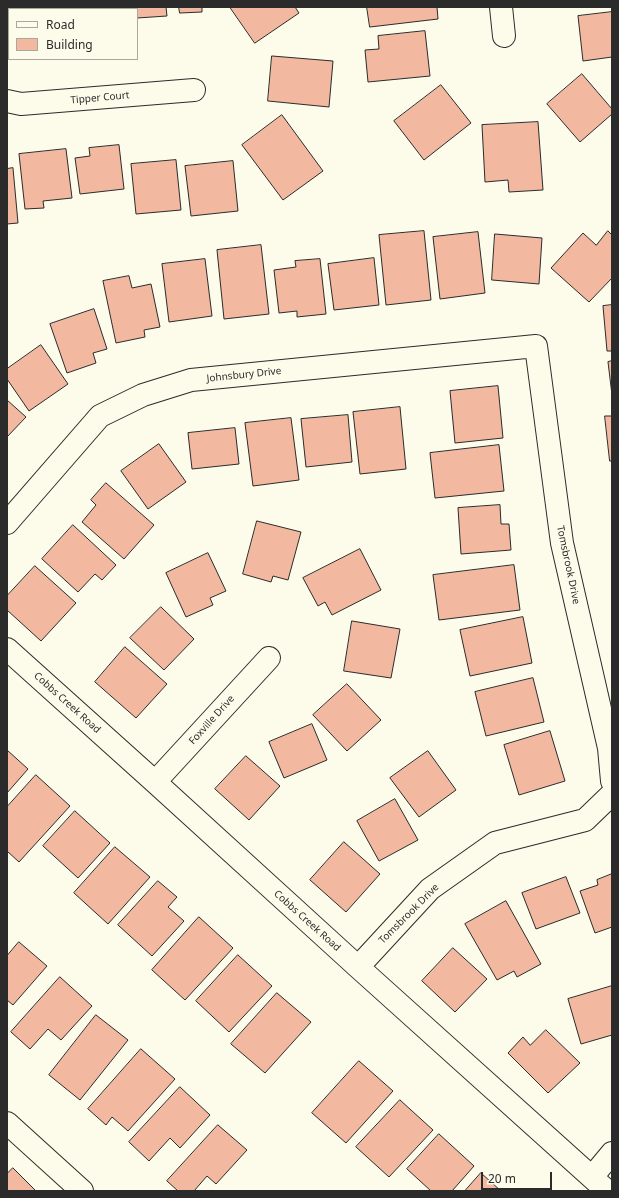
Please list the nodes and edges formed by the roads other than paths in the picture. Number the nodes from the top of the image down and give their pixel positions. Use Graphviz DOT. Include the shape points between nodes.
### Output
graph roads {
  1 [pos="501,7"];
  2 [pos="504,36"];
  3 [pos="194,90"];
  4 [pos="7,101"];
  5 [pos="536,346"];
  6 [pos="7,523"];
  7 [pos="7,650"];
  8 [pos="269,658"];
  9 [pos="612,781"];
  10 [pos="155,782"];
  11 [pos="612,794"];
  12 [pos="358,967"];
  13 [pos="7,1123"];
  14 [pos="612,1153"];
  15 [pos="599,1184"];
  16 [pos="82,1191"];
  1 -- 2 [label="street"];
  3 -- 4 [label="street, Tipper Court" via="21,104"];
  5 -- 6 [label="street, Johnsbury Drive" via="192,380 142,395 100,416"];
  5 -- 9 [label="street, Tomsbrook Drive" via="562,543 609,748"];
  7 -- 10 [label="street, Cobbs Creek Road"];
  8 -- 10 [label="street, Foxville Drive"];
  10 -- 12 [label="street, Cobbs Creek Road"];
  11 -- 12 [label="street, Tomsbrook Drive" via="585,820 495,843 430,890"];
  12 -- 15 [label="street, Cobbs Creek Road"];
  13 -- 16 [label="street"];
  14 -- 15 [label="street"];
}
